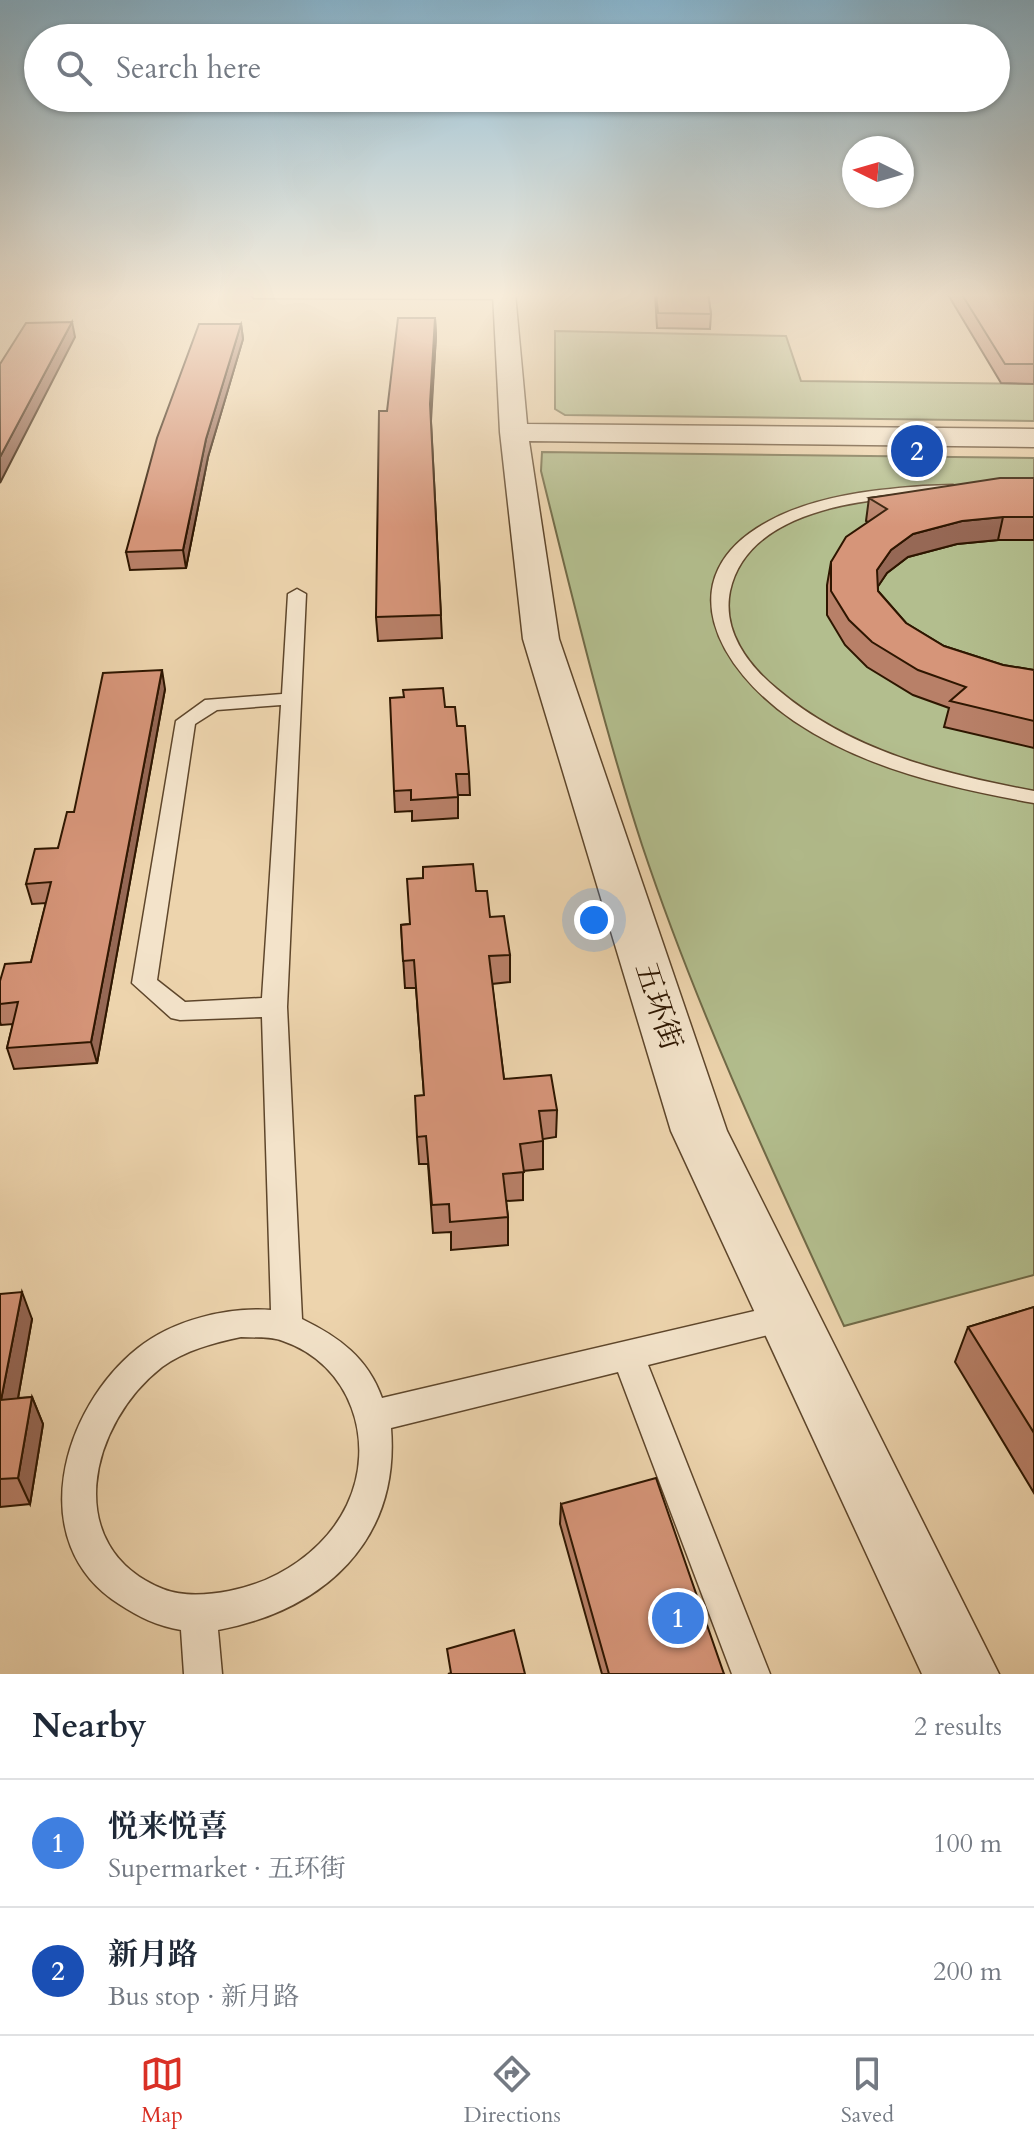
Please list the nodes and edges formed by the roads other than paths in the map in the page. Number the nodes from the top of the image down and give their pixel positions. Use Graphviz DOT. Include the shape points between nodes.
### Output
graph roads {
  1 [pos="510,371"];
  2 [pos="514,432"];
  3 [pos="1034,438"];
  4 [pos="970,490"];
  5 [pos="297,594"];
  6 [pos="291,699"];
  7 [pos="1034,797"];
  8 [pos="274,1007"];
  9 [pos="789,1317"];
  10 [pos="287,1327"];
  11 [pos="628,1356"];
  12 [pos="374,1416"];
  13 [pos="198,1614"];
  14 [pos="203,1674"];
  15 [pos="751,1674"];
  16 [pos="961,1674"];
  1 -- 2 [label="street, 五环街"];
  2 -- 3 [label="street"];
  2 -- 9 [label="street, 五环街" via="541,639 699,1131"];
  4 -- 7 [label="lane" via="850,499 778,523 731,562 723,578 719,613 734,653 750,674 829,733 920,771"];
  5 -- 6 [label="lane"];
  6 -- 8 [label="lane"];
  6 -- 8 [label="lane" via="212,704 186,721 144,983 180,1011"];
  8 -- 10 [label="lane"];
  9 -- 11 [label="lane"];
  9 -- 16 [label="street, 五环街"];
  10 -- 12 [label="lane" via="327,1345 357,1375"];
  10 -- 13 [label="lane" via="241,1323 195,1333 151,1357 114,1392 89,1435 77,1484 84,1532 107,1574 148,1602"];
  11 -- 12 [label="lane"];
  11 -- 15 [label="lane"];
  12 -- 13 [label="lane" via="377,1460 365,1506 338,1550 298,1584 250,1607"];
  13 -- 14 [label="lane"];
}
